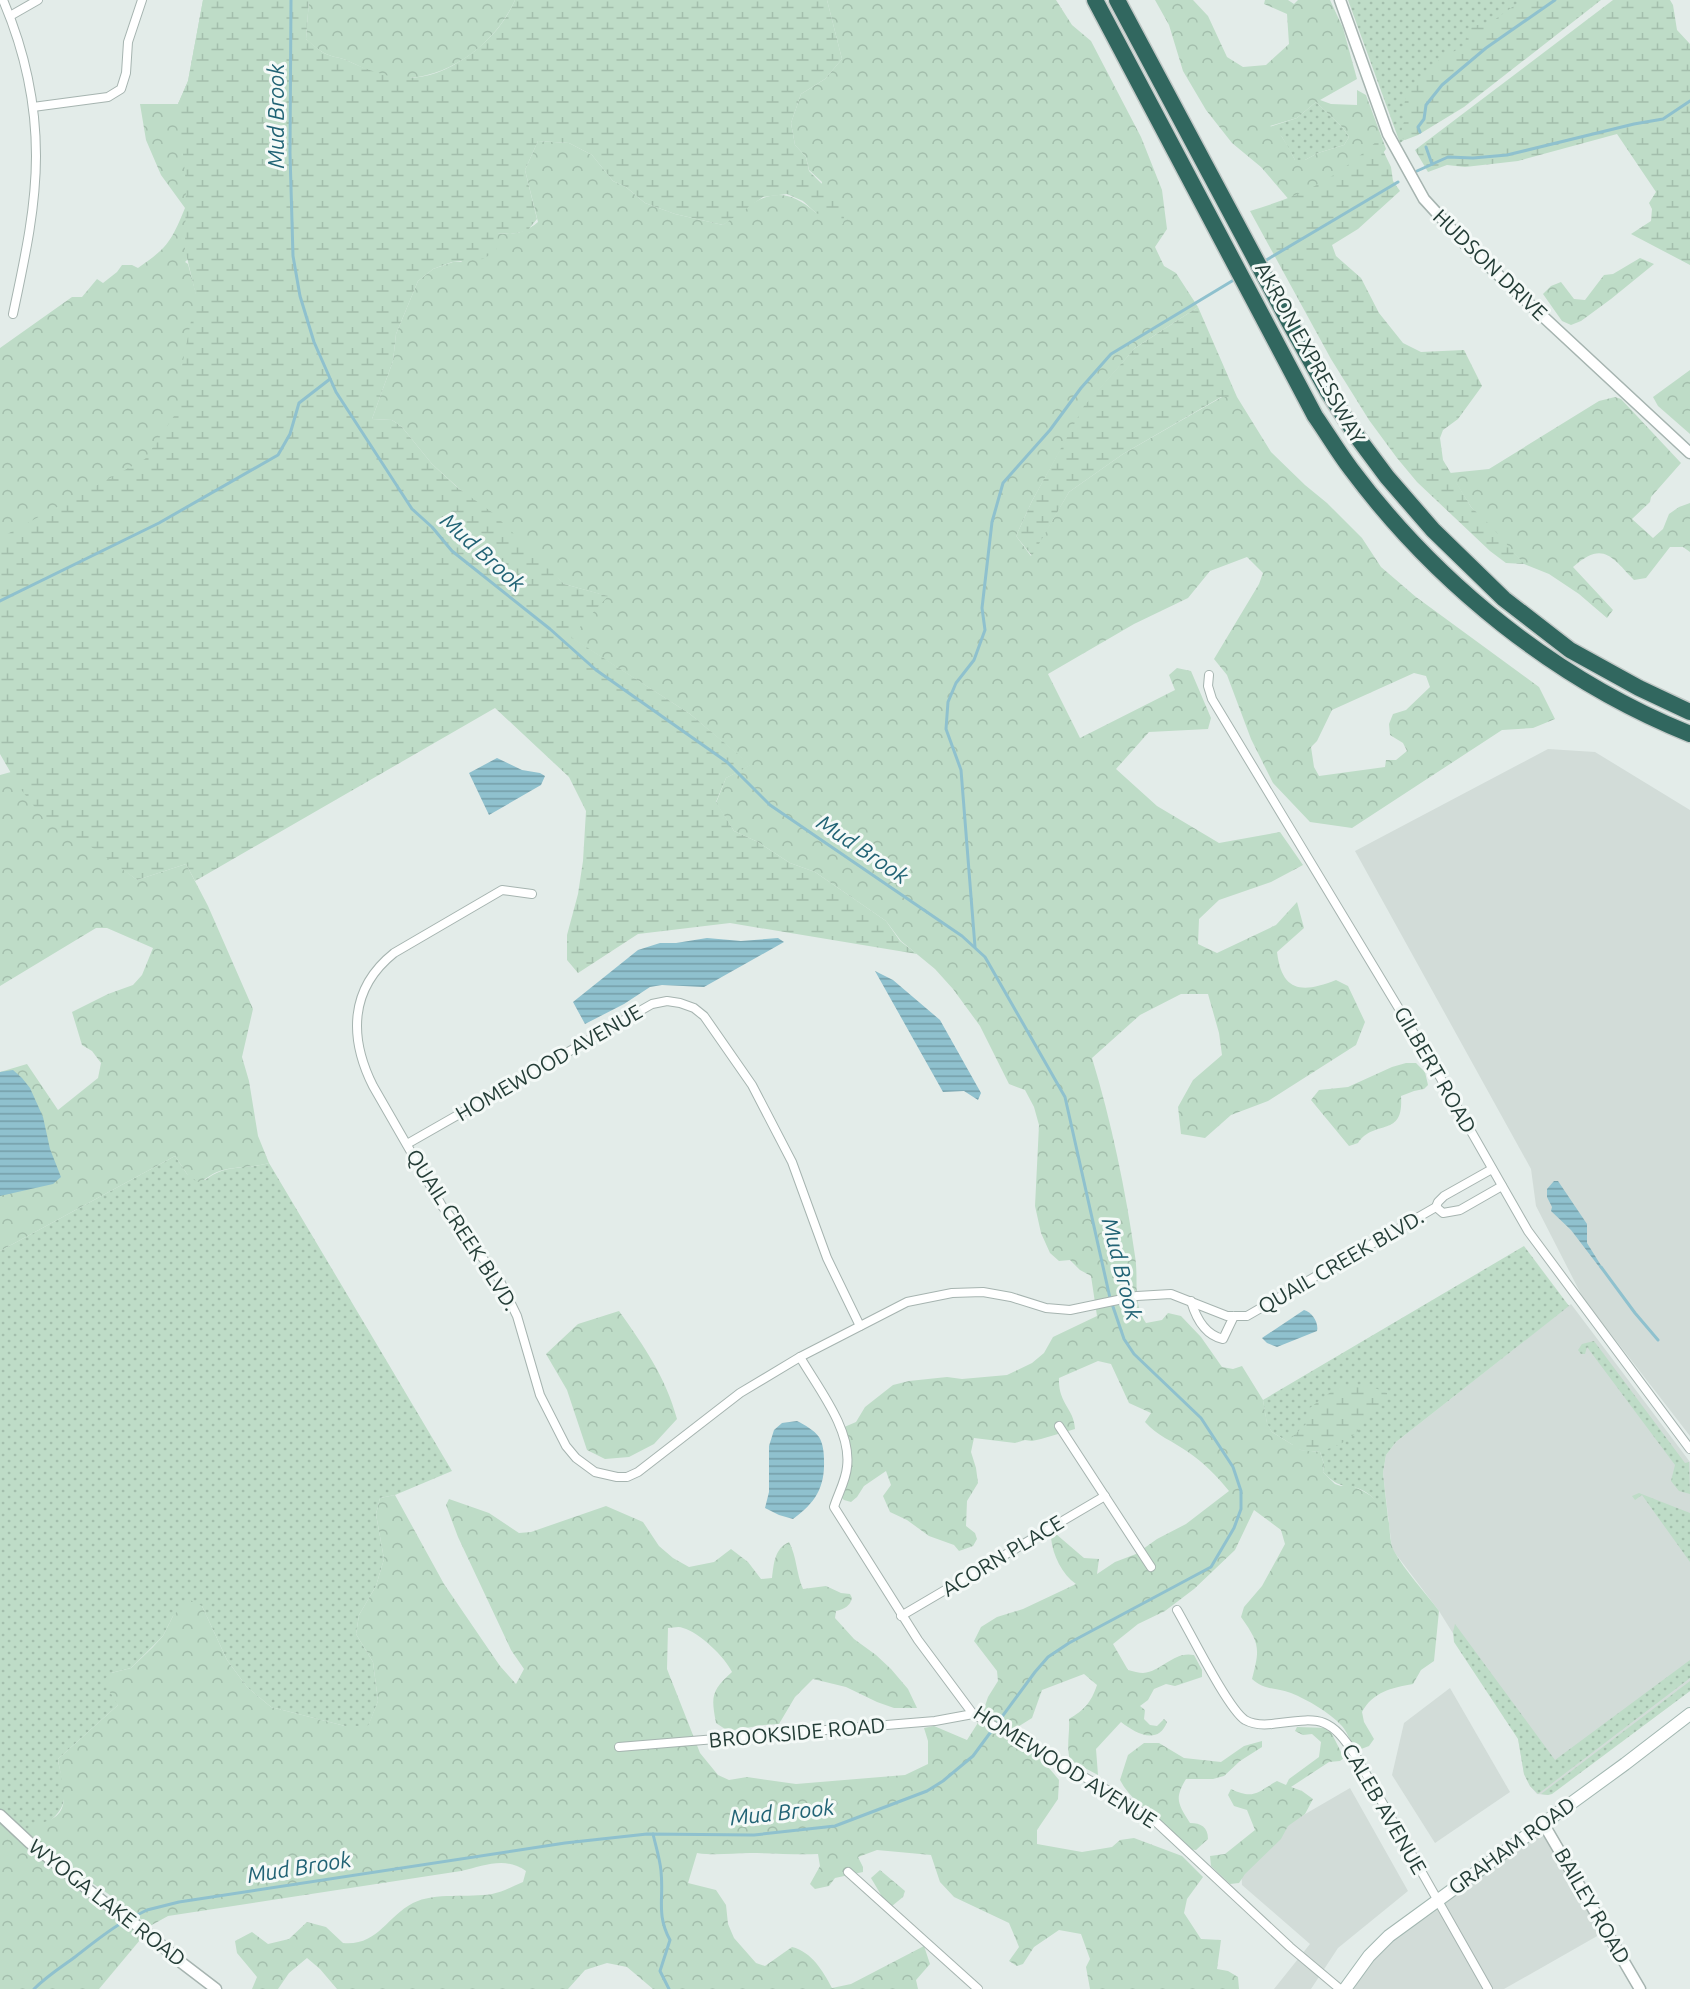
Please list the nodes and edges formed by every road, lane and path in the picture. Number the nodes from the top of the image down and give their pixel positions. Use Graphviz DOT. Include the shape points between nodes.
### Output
graph roads {
  1 [pos="3,0"];
  2 [pos="38,0"];
  3 [pos="142,0"];
  4 [pos="1095,0"];
  5 [pos="1116,0"];
  6 [pos="1340,0"];
  7 [pos="10,16"];
  8 [pos="33,107"];
  9 [pos="13,314"];
  10 [pos="1690,453"];
  11 [pos="1209,675"];
  12 [pos="1690,712"];
  13 [pos="1690,734"];
  14 [pos="532,894"];
  15 [pos="407,1144"];
  16 [pos="1492,1169"];
  17 [pos="1502,1186"];
  18 [pos="1436,1207"];
  19 [pos="1191,1301"];
  20 [pos="1234,1316"];
  21 [pos="860,1326"];
  22 [pos="800,1357"];
  23 [pos="1059,1426"];
  24 [pos="1690,1449"];
  25 [pos="1105,1496"];
  26 [pos="1151,1567"];
  27 [pos="1177,1610"];
  28 [pos="901,1616"];
  29 [pos="1690,1714"];
  30 [pos="977,1716"];
  31 [pos="620,1747"];
  32 [pos="0,1815"];
  33 [pos="1543,1823"];
  34 [pos="848,1872"];
  35 [pos="1436,1900"];
  36 [pos="216,1989"];
  37 [pos="978,1989"];
  38 [pos="1342,1989"];
  39 [pos="1488,1989"];
  40 [pos="1640,1989"];
  1 -- 7 [label="street"];
  2 -- 7 [label="street"];
  3 -- 8 [label="street" via="128,42 121,89 108,97"];
  4 -- 13 [label="highway, AKRON EXPRESSWAY" via="1315,416 1350,468 1442,572 1487,612 1546,657 1614,699"];
  5 -- 12 [label="highway, AKRON EXPRESSWAY" via="1288,322 1328,392 1387,477 1448,546 1504,599 1570,650"];
  6 -- 10 [label="street, HUDSON DRIVE" via="1388,134 1424,199 1466,245"];
  7 -- 8 [label="street" via="27,70"];
  8 -- 9 [label="street" via="34,180 26,251"];
  11 -- 16 [label="street, GILBERT ROAD" via="1212,699"];
  14 -- 15 [label="street, QUAIL CREEK BLVD." via="502,890 394,953 382,962 365,990 356,1022 359,1052 373,1086"];
  15 -- 21 [label="street, HOMEWOOD AVENUE" via="652,1004 667,1001 694,1008 716,1031 770,1118 792,1162 827,1258"];
  15 -- 22 [label="street, QUAIL CREEK BLVD." via="442,1206 499,1280 517,1316 531,1366 566,1446 595,1472 617,1477 638,1472 740,1393"];
  16 -- 17 [label="street, GILBERT ROAD"];
  16 -- 18 [label="street, QUAIL CREEK BLVD." via="1444,1196"];
  17 -- 18 [label="street" via="1454,1213 1443,1213"];
  17 -- 24 [label="street, GILBERT ROAD" via="1540,1249"];
  18 -- 20 [label="street, QUAIL CREEK BLVD." via="1248,1316"];
  19 -- 20 [label="street, QUAIL CREEK BLVD."];
  19 -- 20 [label="street" via="1203,1326 1218,1338 1226,1335"];
  19 -- 21 [label="street, QUAIL CREEK BLVD." via="1171,1294 1146,1295 1070,1310 983,1292 952,1293 907,1302"];
  21 -- 22 [label="street, QUAIL CREEK BLVD."];
  22 -- 28 [label="street, HOMEWOOD AVENUE" via="842,1428 847,1446 847,1467 834,1507"];
  23 -- 25 [label="street"];
  25 -- 26 [label="street"];
  25 -- 28 [label="street, ACORN PLACE"];
  27 -- 35 [label="street, CALEB AVENUE" via="1238,1714 1258,1724 1310,1720 1337,1730 1357,1758"];
  28 -- 30 [label="street, HOMEWOOD AVENUE" via="948,1683"];
  29 -- 33 [label="main road, GRAHAM ROAD"];
  30 -- 31 [label="street, BROOKSIDE ROAD"];
  30 -- 38 [label="street, HOMEWOOD AVENUE" via="1156,1822 1290,1947"];
  32 -- 36 [label="street, WYOGA LAKE ROAD"];
  33 -- 35 [label="main road, GRAHAM ROAD"];
  33 -- 40 [label="street, BAILEY ROAD"];
  34 -- 37 [label="street"];
  35 -- 38 [label="main road, GRAHAM ROAD" via="1379,1945"];
  35 -- 39 [label="street, CALEB AVENUE"];
}
